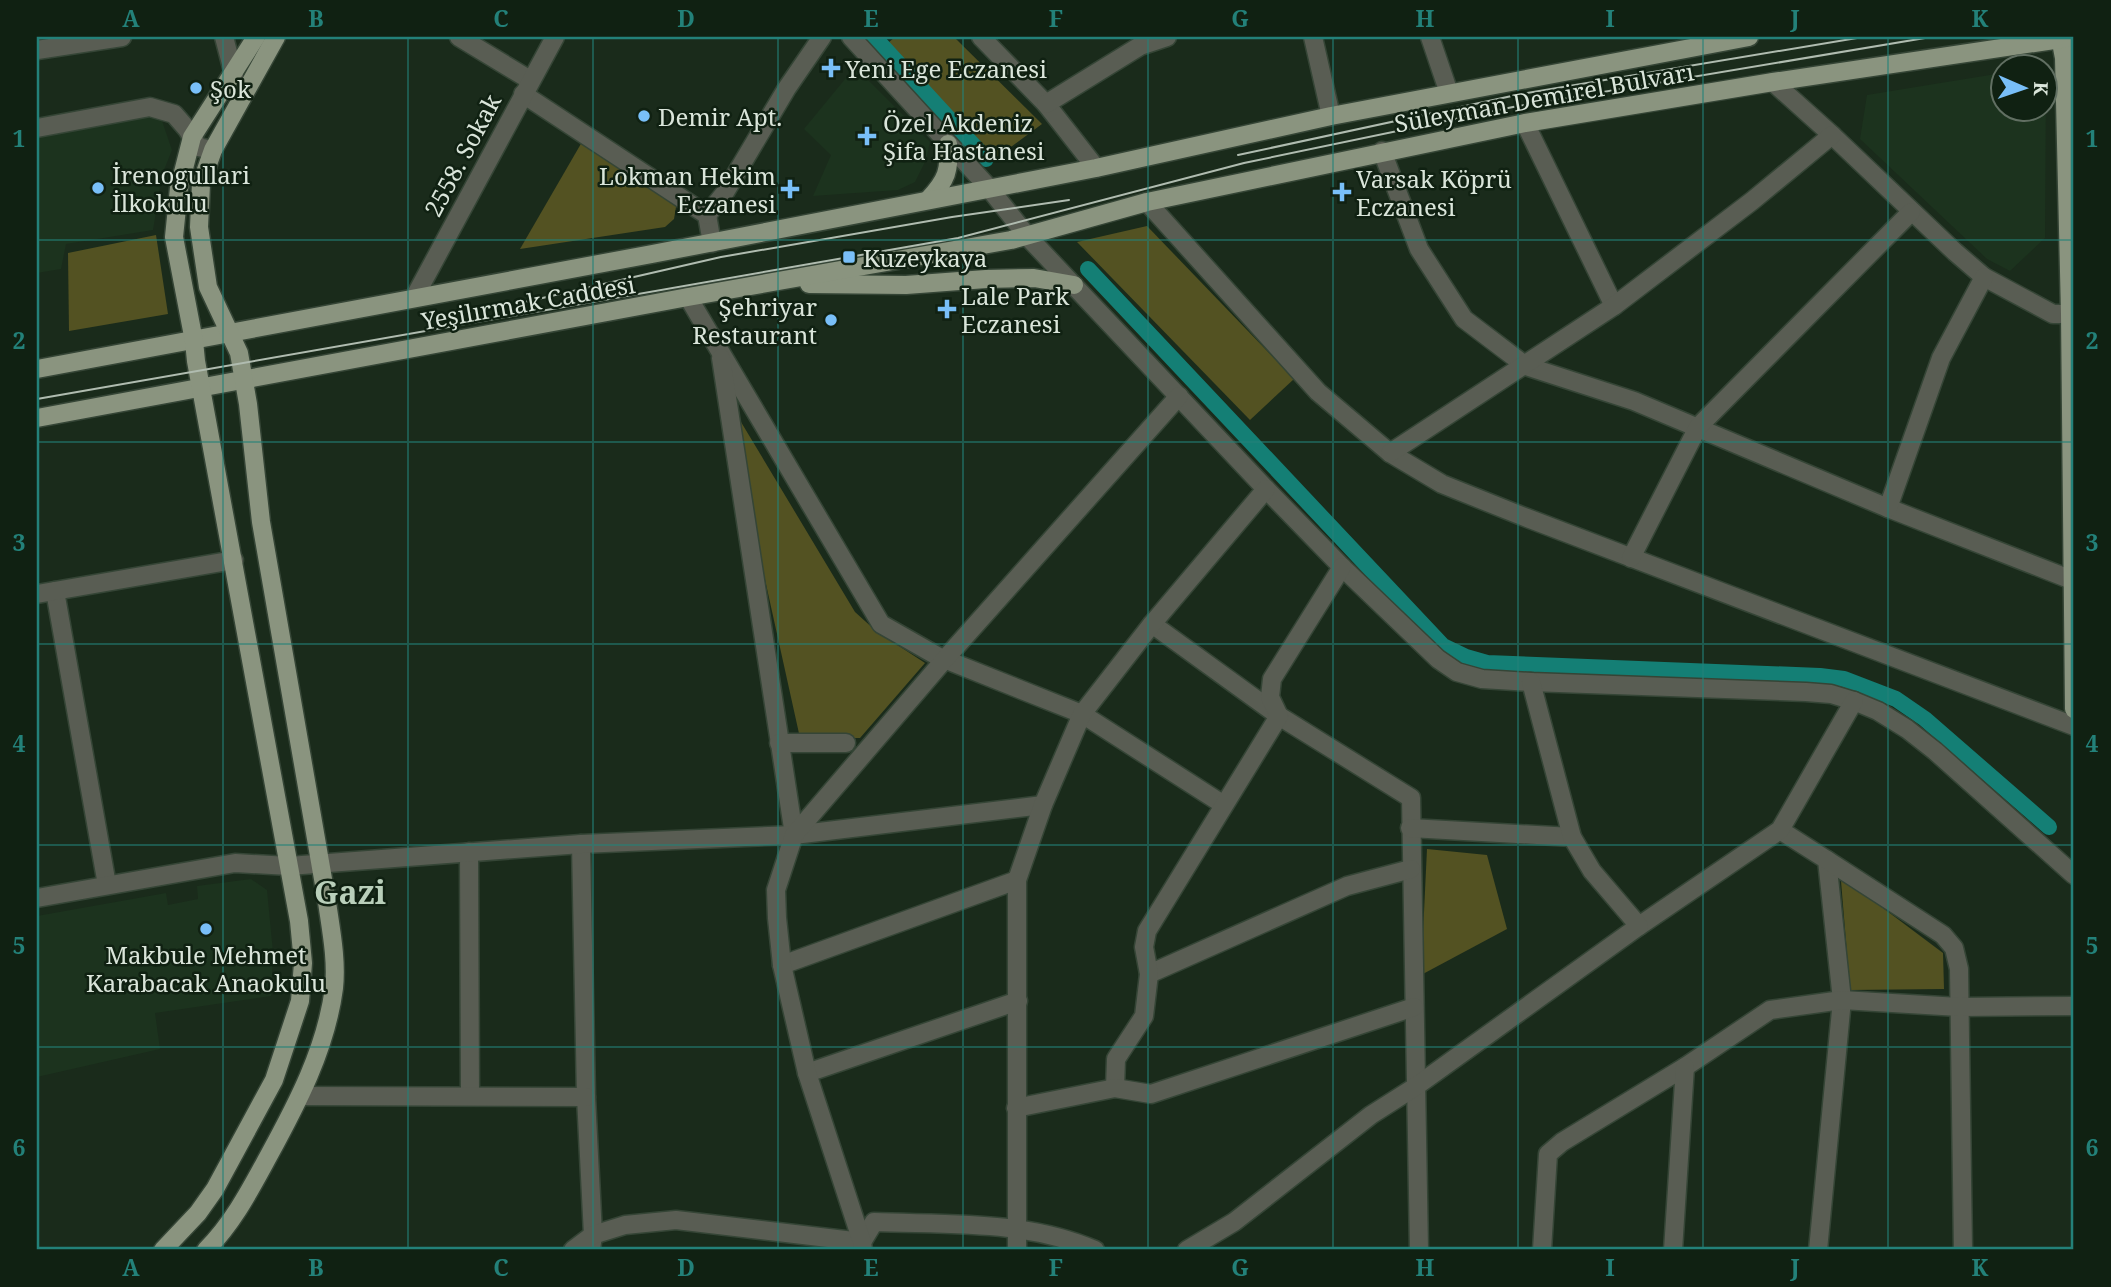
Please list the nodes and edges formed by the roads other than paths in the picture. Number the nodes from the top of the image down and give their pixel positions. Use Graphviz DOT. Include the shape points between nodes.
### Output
graph roads {
  1 [pos="122,37"];
  2 [pos="224,37"];
  3 [pos="256,37"];
  4 [pos="276,37"];
  5 [pos="459,37"];
  6 [pos="555,37"];
  7 [pos="822,37"];
  8 [pos="851,37"];
  9 [pos="981,37"];
  10 [pos="1167,37"];
  11 [pos="1313,37"];
  12 [pos="1430,37"];
  13 [pos="1746,37"];
  14 [pos="2065,38"];
  15 [pos="1136,41"];
  16 [pos="37,50"];
  17 [pos="234,75"];
  18 [pos="1773,82"];
  19 [pos="527,87"];
  20 [pos="1449,93"];
  21 [pos="1046,104"];
  22 [pos="2074,110"];
  23 [pos="1332,116"];
  24 [pos="1525,122"];
  25 [pos="2065,126"];
  26 [pos="37,128"];
  27 [pos="1832,135"];
  28 [pos="192,137"];
  29 [pos="948,144"];
  30 [pos="213,150"];
  31 [pos="1382,151"];
  32 [pos="1096,168"];
  33 [pos="989,188"];
  34 [pos="928,200"];
  35 [pos="1147,202"];
  36 [pos="1911,212"];
  37 [pos="707,215"];
  38 [pos="1028,237"];
  39 [pos="712,243"];
  40 [pos="1984,276"];
  41 [pos="763,284"];
  42 [pos="1074,285"];
  43 [pos="688,297"];
  44 [pos="414,298"];
  45 [pos="1614,306"];
  46 [pos="2070,314"];
  47 [pos="230,333"];
  48 [pos="194,341"];
  49 [pos="719,350"];
  50 [pos="1526,366"];
  51 [pos="37,369"];
  52 [pos="244,379"];
  53 [pos="203,389"];
  54 [pos="1179,396"];
  55 [pos="37,418"];
  56 [pos="1698,427"];
  57 [pos="1391,453"];
  58 [pos="1266,488"];
  59 [pos="1888,508"];
  60 [pos="1632,558"];
  61 [pos="234,560"];
  62 [pos="1342,567"];
  63 [pos="2072,580"];
  64 [pos="46,592"];
  65 [pos="1152,624"];
  66 [pos="945,659"];
  67 [pos="1531,682"];
  68 [pos="1854,701"];
  69 [pos="2074,709"];
  70 [pos="1082,714"];
  71 [pos="1279,716"];
  72 [pos="2074,726"];
  73 [pos="779,743"];
  74 [pos="846,743"];
  75 [pos="1043,805"];
  76 [pos="1224,806"];
  77 [pos="1410,828"];
  78 [pos="1780,830"];
  79 [pos="794,835"];
  80 [pos="1572,837"];
  81 [pos="581,844"];
  82 [pos="469,852"];
  83 [pos="1827,860"];
  84 [pos="320,864"];
  85 [pos="289,866"];
  86 [pos="1411,869"];
  87 [pos="2074,875"];
  88 [pos="1017,880"];
  89 [pos="107,885"];
  90 [pos="37,898"];
  91 [pos="1639,926"];
  92 [pos="782,965"];
  93 [pos="1149,974"];
  94 [pos="1842,1000"];
  95 [pos="1018,1001"];
  96 [pos="2074,1006"];
  97 [pos="1414,1007"];
  98 [pos="1959,1007"];
  99 [pos="1685,1068"];
  100 [pos="807,1073"];
  101 [pos="1415,1087"];
  102 [pos="1115,1088"];
  103 [pos="302,1096"];
  104 [pos="470,1097"];
  105 [pos="586,1097"];
  106 [pos="1016,1108"];
  107 [pos="1017,1228"];
  108 [pos="592,1243"];
  109 [pos="862,1246"];
  110 [pos="163,1250"];
  111 [pos="206,1250"];
  112 [pos="573,1250"];
  113 [pos="1017,1250"];
  114 [pos="1095,1250"];
  115 [pos="1186,1250"];
  116 [pos="1419,1250"];
  117 [pos="1542,1250"];
  118 [pos="1673,1250"];
  119 [pos="1818,1250"];
  120 [pos="1963,1250"];
  1 -- 16 [label="street"];
  2 -- 17 [label="street"];
  3 -- 17 [label="main road"];
  4 -- 30 [label="main road"];
  5 -- 19 [label="street"];
  6 -- 19 [label="street, 2558. Sokak"];
  7 -- 37 [label="street"];
  8 -- 29 [label="street"];
  9 -- 21 [label="street"];
  10 -- 15 [label="street"];
  11 -- 23 [label="street"];
  12 -- 20 [label="street"];
  13 -- 20 [label="main road, Süleyman Demirel Bulvarı"];
  14 -- 18 [label="main road, Süleyman Demirel Bulvarı"];
  14 -- 25 [label="main road"];
  15 -- 21 [label="street"];
  17 -- 28 [label="main road"];
  18 -- 24 [label="main road, Süleyman Demirel Bulvarı"];
  18 -- 27 [label="street"];
  19 -- 37 [label="street"];
  19 -- 44 [label="street, 2558. Sokak"];
  20 -- 23 [label="main road, Süleyman Demirel Bulvarı"];
  21 -- 32 [label="street"];
  22 -- 25 [label="main road"];
  23 -- 32 [label="main road, Süleyman Demirel Bulvarı"];
  24 -- 31 [label="main road, Süleyman Demirel Bulvarı"];
  24 -- 45 [label="street"];
  25 -- 46 [label="main road"];
  26 -- 28 [label="street" via="150,107 174,114"];
  27 -- 36 [label="street"];
  27 -- 45 [label="street"];
  28 -- 30 [label="street" via="198,147"];
  28 -- 48 [label="main road" via="173,237"];
  29 -- 33 [label="street"];
  29 -- 34 [label="main road" via="949,166 941,186"];
  30 -- 47 [label="main road" via="201,184 199,227 208,287"];
  31 -- 35 [label="main road, Süleyman Demirel Bulvarı"];
  31 -- 50 [label="street" via="1419,249 1464,319"];
  32 -- 33 [label="main road, Süleyman Demirel Bulvarı"];
  33 -- 34 [label="main road, Yeşilırmak Caddesi"];
  33 -- 38 [label="street"];
  34 -- 39 [label="main road, Yeşilırmak Caddesi"];
  35 -- 38 [label="main road, Süleyman Demirel Bulvarı"];
  35 -- 57 [label="street" via="1318,391"];
  36 -- 40 [label="street"];
  36 -- 56 [label="street"];
  37 -- 39 [label="street"];
  38 -- 41 [label="main road, Yeşilırmak Caddesi"];
  38 -- 42 [label="street"];
  39 -- 44 [label="main road, Yeşilırmak Caddesi"];
  40 -- 46 [label="street" via="2053,314"];
  40 -- 59 [label="street" via="1941,358"];
  41 -- 42 [label="main road" via="906,285 1034,278"];
  41 -- 43 [label="main road, Yeşilırmak Caddesi"];
  42 -- 54 [label="street"];
  43 -- 49 [label="street"];
  43 -- 52 [label="main road, Yeşilırmak Caddesi"];
  44 -- 47 [label="main road, Yeşilırmak Caddesi"];
  45 -- 50 [label="street"];
  46 -- 63 [label="main road"];
  47 -- 48 [label="main road, Yeşilırmak Caddesi"];
  47 -- 52 [label="main road"];
  48 -- 51 [label="main road, Yeşilırmak Caddesi"];
  48 -- 53 [label="main road"];
  49 -- 66 [label="street" via="881,624"];
  49 -- 73 [label="street"];
  50 -- 56 [label="street"];
  50 -- 57 [label="street"];
  52 -- 53 [label="main road, Yeşilırmak Caddesi"];
  52 -- 84 [label="main road" via="261,522"];
  53 -- 55 [label="main road, Yeşilırmak Caddesi"];
  53 -- 61 [label="main road"];
  54 -- 58 [label="street"];
  54 -- 66 [label="street"];
  56 -- 59 [label="street"];
  56 -- 60 [label="street"];
  57 -- 60 [label="street" via="1442,484"];
  58 -- 62 [label="street"];
  58 -- 65 [label="street"];
  59 -- 63 [label="street"];
  60 -- 72 [label="street"];
  61 -- 64 [label="street"];
  61 -- 85 [label="main road"];
  62 -- 67 [label="street" via="1457,673"];
  62 -- 71 [label="street" via="1272,679 1270,697"];
  63 -- 69 [label="main road"];
  64 -- 89 [label="street"];
  65 -- 70 [label="street"];
  65 -- 71 [label="street"];
  66 -- 70 [label="street"];
  66 -- 79 [label="street"];
  67 -- 68 [label="street" via="1806,692"];
  67 -- 80 [label="street"];
  68 -- 78 [label="street"];
  68 -- 87 [label="street" via="1878,711 1935,751"];
  70 -- 75 [label="street"];
  70 -- 76 [label="street"];
  71 -- 76 [label="street"];
  71 -- 77 [label="street" via="1411,798"];
  73 -- 74 [label="street"];
  73 -- 79 [label="street"];
  75 -- 79 [label="street"];
  75 -- 88 [label="street"];
  76 -- 93 [label="street" via="1147,931 1144,947"];
  77 -- 80 [label="street"];
  77 -- 86 [label="street"];
  78 -- 83 [label="street"];
  78 -- 91 [label="street"];
  79 -- 81 [label="street"];
  79 -- 92 [label="street" via="776,890"];
  80 -- 91 [label="street" via="1592,871"];
  81 -- 82 [label="street"];
  81 -- 105 [label="street"];
  82 -- 84 [label="street"];
  82 -- 104 [label="street"];
  83 -- 94 [label="street"];
  83 -- 98 [label="street" via="1943,935 1954,948 1959,969"];
  84 -- 85 [label="street"];
  84 -- 103 [label="main road" via="333,942 334,985 326,1028"];
  85 -- 89 [label="street" via="235,863"];
  85 -- 110 [label="main road" via="303,963 300,1001 290,1036 274,1080 215,1189"];
  86 -- 93 [label="street" via="1347,886"];
  86 -- 97 [label="street"];
  88 -- 92 [label="street"];
  88 -- 95 [label="street"];
  89 -- 90 [label="street"];
  91 -- 101 [label="street"];
  92 -- 100 [label="street"];
  93 -- 102 [label="street" via="1144,1016 1116,1059"];
  94 -- 98 [label="street"];
  94 -- 99 [label="street" via="1770,1010"];
  94 -- 119 [label="street"];
  95 -- 100 [label="street"];
  95 -- 106 [label="street"];
  96 -- 98 [label="street"];
  97 -- 101 [label="street"];
  97 -- 102 [label="street" via="1151,1094"];
  98 -- 120 [label="street"];
  99 -- 117 [label="street" via="1548,1154"];
  99 -- 118 [label="street"];
  100 -- 109 [label="street"];
  101 -- 115 [label="street" via="1371,1115 1234,1222"];
  101 -- 116 [label="street"];
  102 -- 106 [label="street"];
  103 -- 104 [label="street"];
  103 -- 111 [label="main road" via="240,1209"];
  104 -- 105 [label="street"];
  105 -- 108 [label="street"];
  106 -- 107 [label="street"];
  107 -- 109 [label="street" via="874,1222"];
  107 -- 113 [label="street"];
  107 -- 114 [label="street" via="1069,1239"];
  108 -- 109 [label="street" via="625,1225 676,1220"];
  108 -- 112 [label="street"];
}
